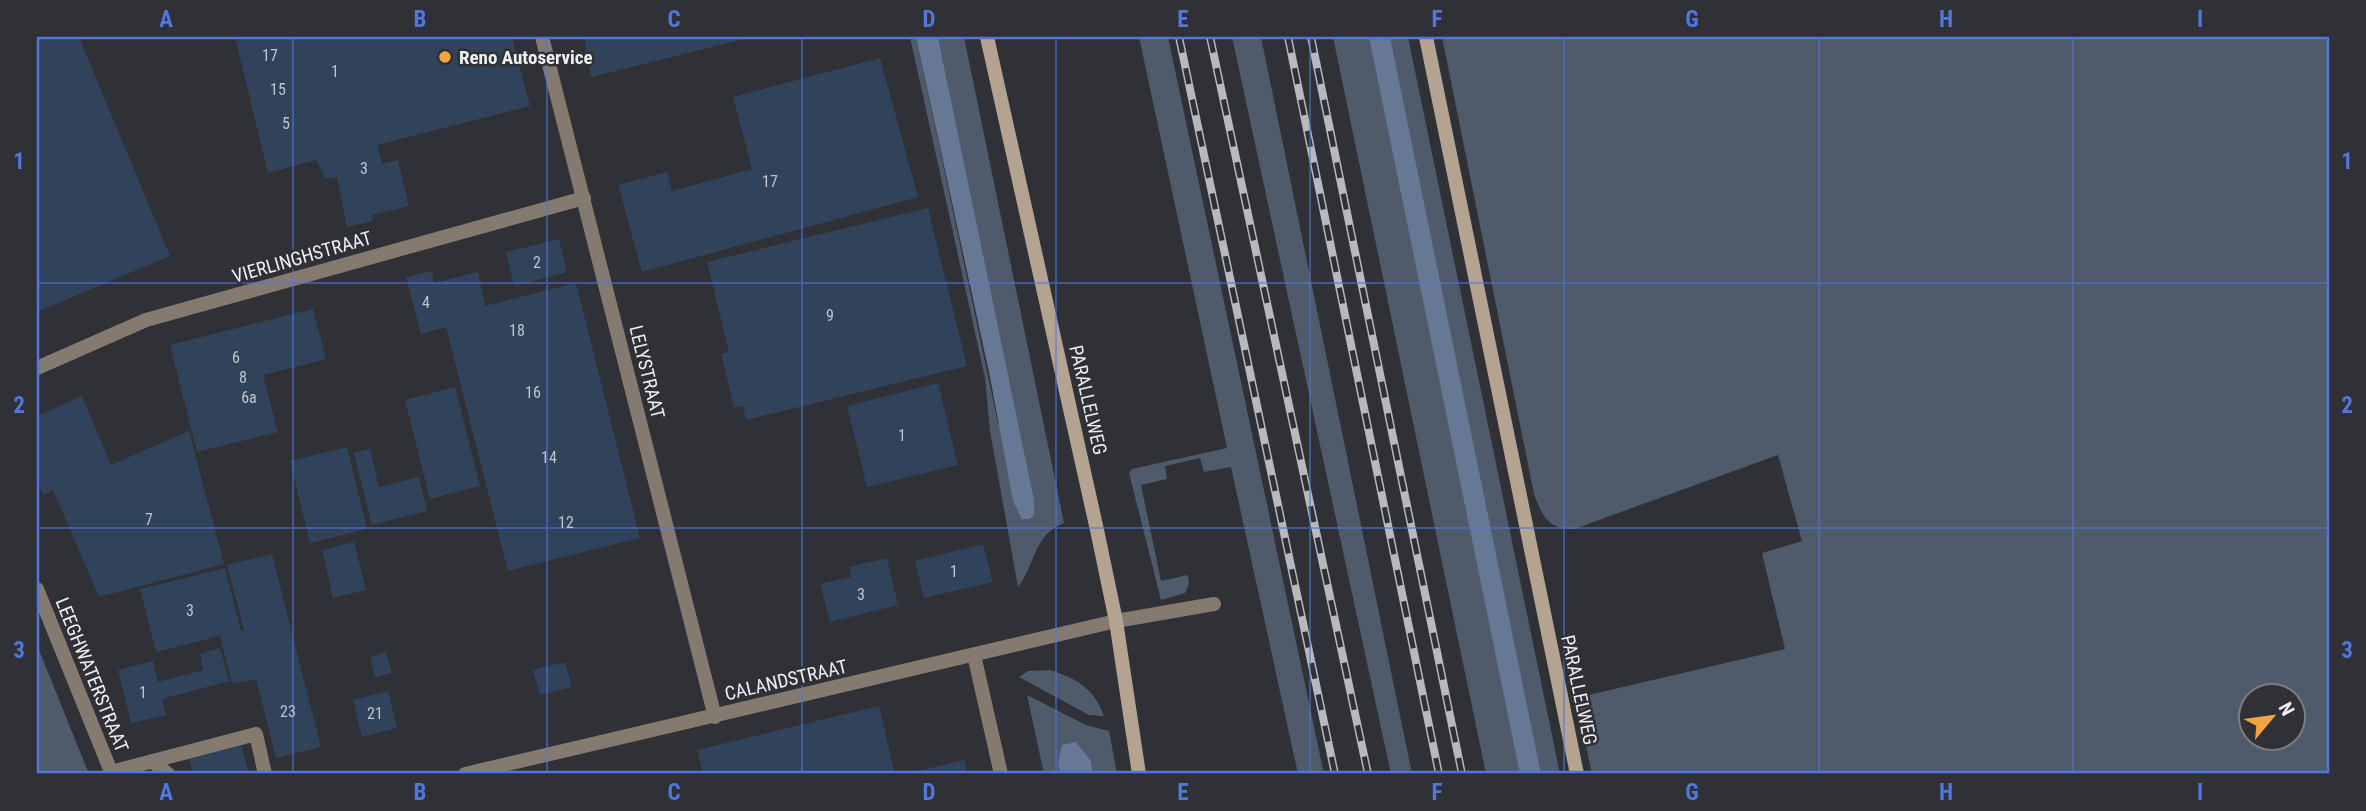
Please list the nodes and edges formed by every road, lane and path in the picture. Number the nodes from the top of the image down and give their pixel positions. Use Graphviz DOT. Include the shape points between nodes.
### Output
graph roads {
  1 [pos="542,37"];
  2 [pos="987,37"];
  3 [pos="1426,37"];
  4 [pos="584,198"];
  5 [pos="37,369"];
  6 [pos="37,589"];
  7 [pos="1214,604"];
  8 [pos="1116,621"];
  9 [pos="974,655"];
  10 [pos="715,717"];
  11 [pos="152,761"];
  12 [pos="112,773"];
  13 [pos="168,774"];
  14 [pos="265,774"];
  15 [pos="465,774"];
  16 [pos="1001,774"];
  17 [pos="1139,774"];
  18 [pos="1577,774"];
  1 -- 4 [label="street, LELYSTRAAT"];
  2 -- 8 [label="main road, PARALLELWEG"];
  3 -- 18 [label="main road, PARALLELWEG"];
  4 -- 5 [label="street, VIERLINGHSTRAAT" via="146,320"];
  4 -- 10 [label="street, LELYSTRAAT"];
  6 -- 12 [label="street, LEEGHWATERSTRAAT"];
  7 -- 8 [label="street, CALANDSTRAAT"];
  8 -- 9 [label="street, CALANDSTRAAT"];
  8 -- 17 [label="main road, PARALLELWEG"];
  9 -- 10 [label="street, CALANDSTRAAT"];
  9 -- 16 [label="street"];
  10 -- 15 [label="street, CALANDSTRAAT"];
  11 -- 12 [label="street"];
  11 -- 13 [label="street"];
  11 -- 14 [label="street" via="256,734"];
}
